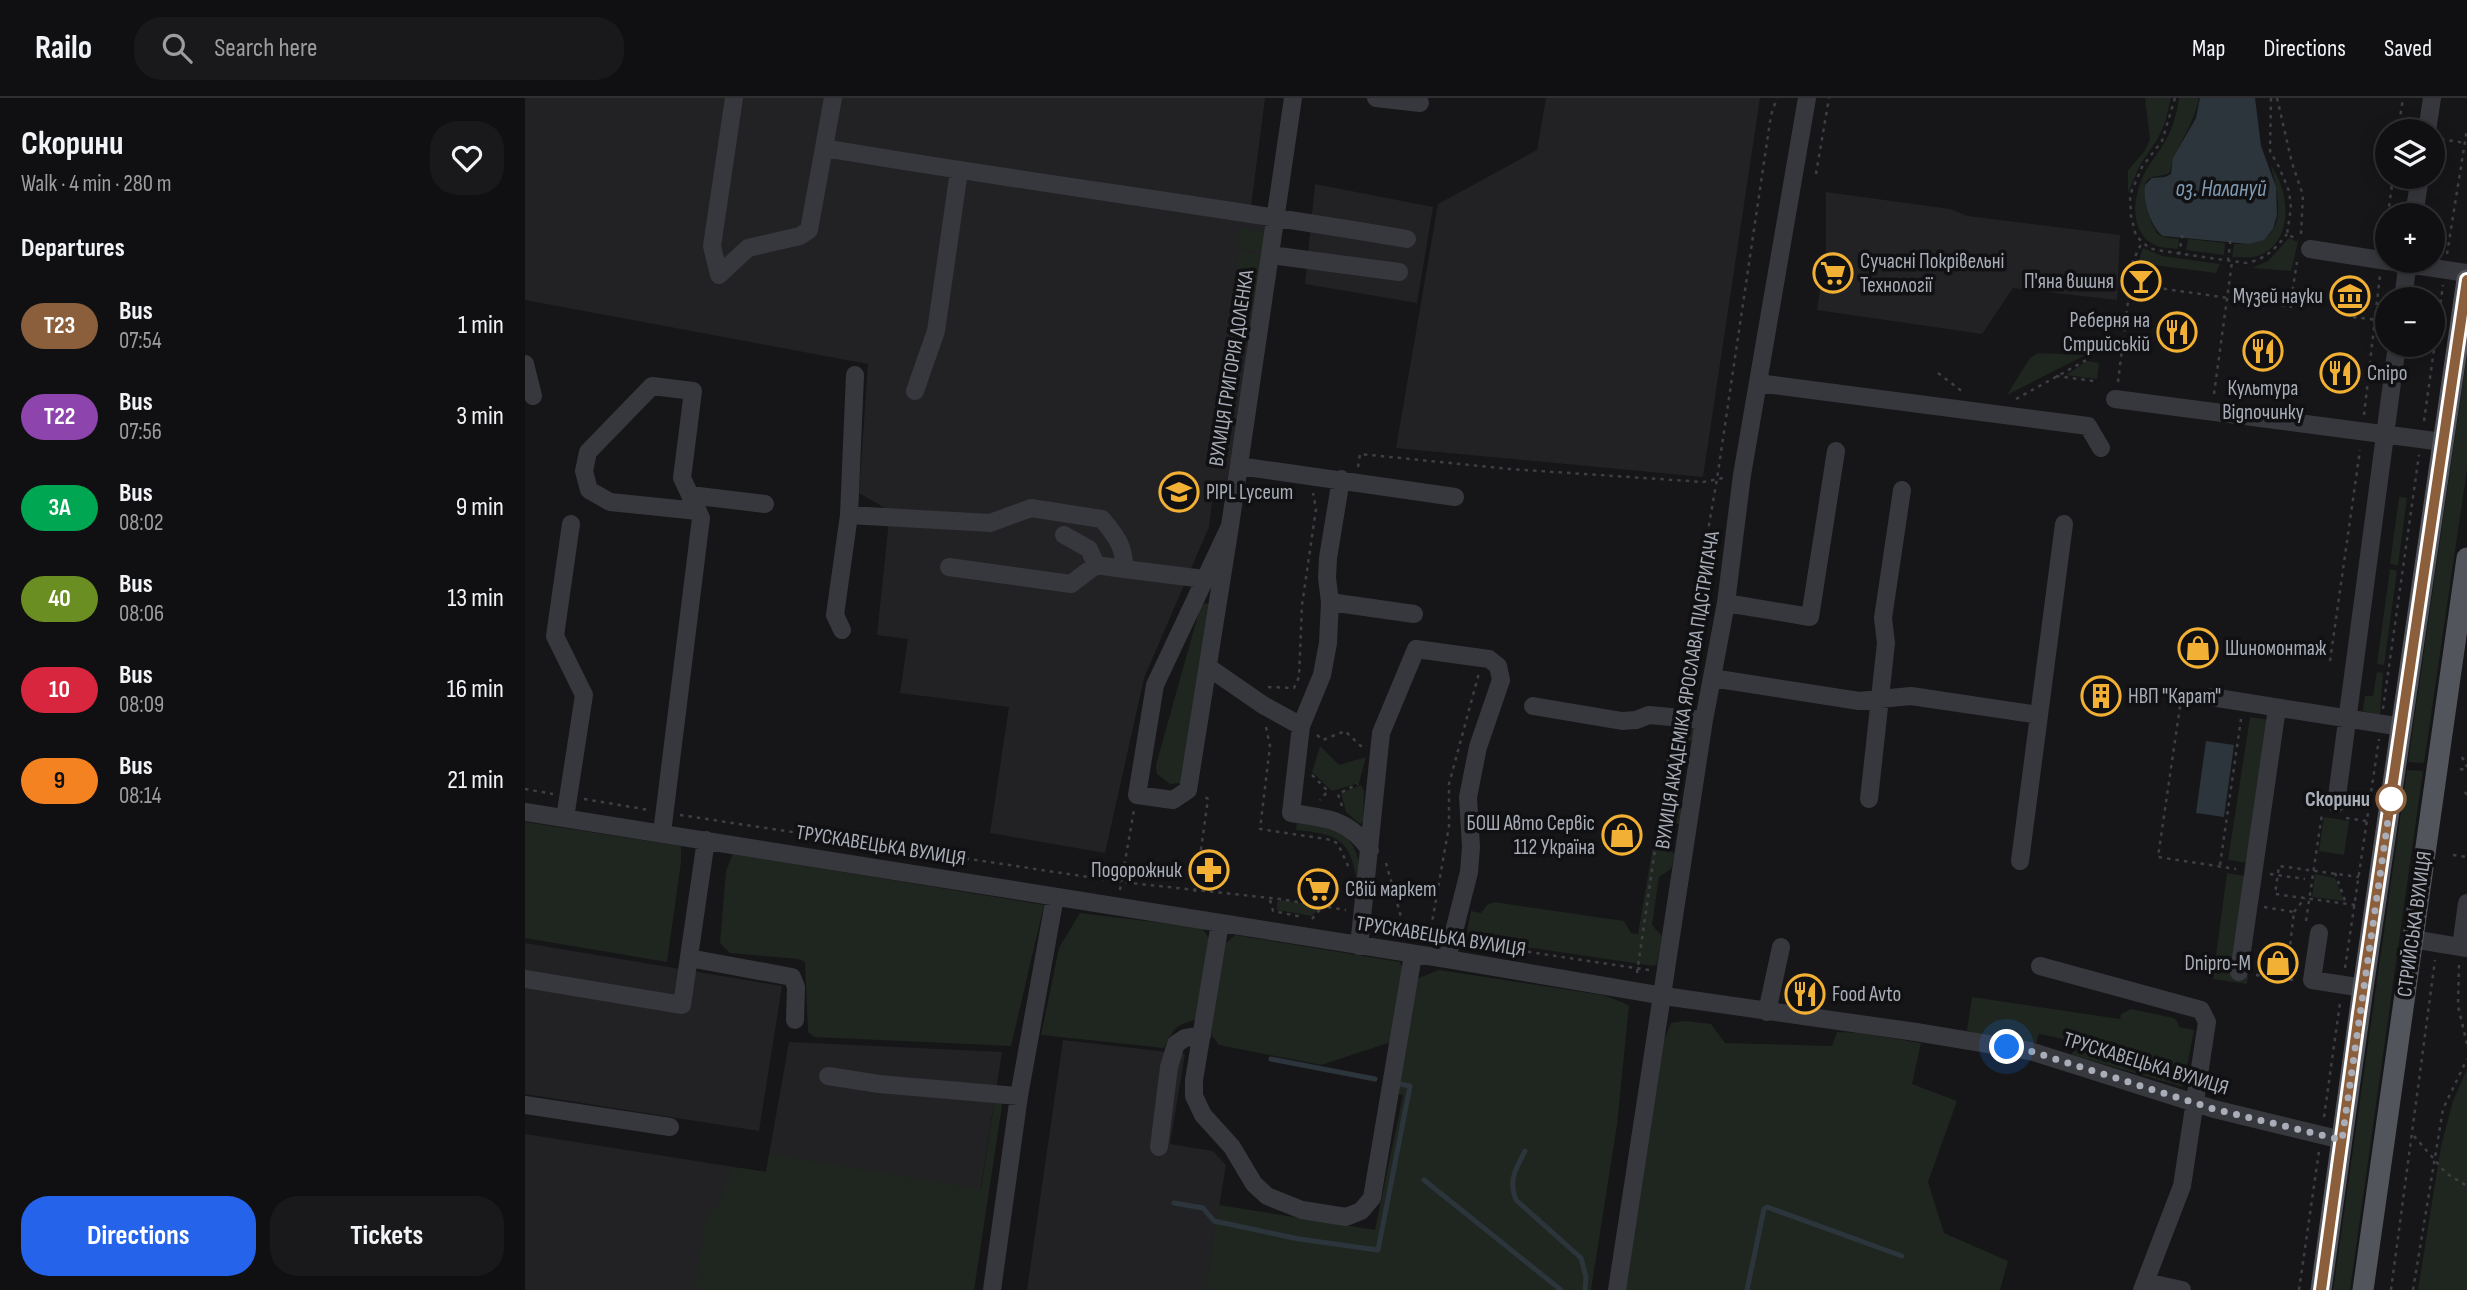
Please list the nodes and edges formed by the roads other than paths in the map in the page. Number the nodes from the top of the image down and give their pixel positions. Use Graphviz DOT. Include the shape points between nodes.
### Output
graph roads {
  1 [pos="734,98"];
  2 [pos="833,98"];
  3 [pos="1293,98"];
  4 [pos="1376,98"];
  5 [pos="1807,98"];
  6 [pos="2432,98"];
  7 [pos="1420,103"];
  8 [pos="2429,119"];
  9 [pos="824,148"];
  10 [pos="960,171"];
  11 [pos="1276,217"];
  12 [pos="1407,239"];
  13 [pos="2305,245"];
  14 [pos="1271,255"];
  15 [pos="2375,258"];
  16 [pos="2445,269"];
  17 [pos="1399,272"];
  18 [pos="2467,273"];
  19 [pos="2467,280"];
  20 [pos="2396,357"];
  21 [pos="525,364"];
  22 [pos="856,375"];
  23 [pos="1758,383"];
  24 [pos="915,391"];
  25 [pos="533,396"];
  26 [pos="2115,398"];
  27 [pos="2386,434"];
  28 [pos="2443,442"];
  29 [pos="2101,448"];
  30 [pos="1836,451"];
  31 [pos="1239,466"];
  32 [pos="1349,480"];
  33 [pos="1902,491"];
  34 [pos="1455,496"];
  35 [pos="694,503"];
  36 [pos="765,504"];
  37 [pos="849,515"];
  38 [pos="571,524"];
  39 [pos="2064,524"];
  40 [pos="1230,526"];
  41 [pos="1064,535"];
  42 [pos="2467,558"];
  43 [pos="1096,565"];
  44 [pos="949,568"];
  45 [pos="1124,569"];
  46 [pos="1204,579"];
  47 [pos="1330,602"];
  48 [pos="1725,603"];
  49 [pos="1414,614"];
  50 [pos="842,630"];
  51 [pos="1207,667"];
  52 [pos="1712,678"];
  53 [pos="2211,697"];
  54 [pos="1881,699"];
  55 [pos="1533,706"];
  56 [pos="2277,708"];
  57 [pos="2039,715"];
  58 [pos="2347,718"];
  59 [pos="1705,720"];
  60 [pos="2391,725"];
  61 [pos="1308,730"];
  62 [pos="1869,799"];
  63 [pos="525,811"];
  64 [pos="2334,812"];
  65 [pos="565,818"];
  66 [pos="662,833"];
  67 [pos="706,840"];
  68 [pos="1377,854"];
  69 [pos="2020,861"];
  70 [pos="1055,897"];
  71 [pos="2467,904"];
  72 [pos="1220,923"];
  73 [pos="2319,933"];
  74 [pos="2412,939"];
  75 [pos="1359,946"];
  76 [pos="1781,947"];
  77 [pos="2464,947"];
  78 [pos="1413,955"];
  79 [pos="689,958"];
  80 [pos="1447,959"];
  81 [pos="2041,966"];
  82 [pos="2239,972"];
  83 [pos="525,979"];
  84 [pos="2363,988"];
  85 [pos="1664,996"];
  86 [pos="1767,1012"];
  87 [pos="795,1020"];
  88 [pos="1202,1035"];
  89 [pos="828,1076"];
  90 [pos="1019,1096"];
  91 [pos="2195,1103"];
  92 [pos="525,1105"];
  93 [pos="670,1127"];
  94 [pos="2331,1142"];
  95 [pos="1159,1147"];
  96 [pos="2143,1286"];
  97 [pos="992,1290"];
  98 [pos="1618,1290"];
  99 [pos="2182,1290"];
  100 [pos="2321,1290"];
  101 [pos="2363,1290"];
  1 -- 9 [label="street" via="712,246 719,275 748,248 809,230"];
  2 -- 9 [label="street"];
  3 -- 11 [label="street, ВУЛИЦЯ ГРИГОРІЯ ДОЛЕНКА"];
  4 -- 7 [label="street"];
  5 -- 23 [label="street, ВУЛИЦЯ АКАДЕМІКА ЯРОСЛАВА ПІДСТРИГАЧА"];
  6 -- 8 [label="street"];
  9 -- 10 [label="street"];
  10 -- 11 [label="street"];
  10 -- 24 [label="street" via="936,331"];
  11 -- 12 [label="street"];
  11 -- 14 [label="street, ВУЛИЦЯ ГРИГОРІЯ ДОЛЕНКА"];
  13 -- 15 [label="street"];
  14 -- 17 [label="street"];
  14 -- 31 [label="street, ВУЛИЦЯ ГРИГОРІЯ ДОЛЕНКА"];
  16 -- 18 [label="street"];
  19 -- 28 [label="main road, СТРИЙСЬКА ВУЛИЦЯ"];
  20 -- 27 [label="street"];
  21 -- 25 [label="street"];
  22 -- 37 [label="street"];
  23 -- 29 [label="street" via="2088,426"];
  23 -- 48 [label="street, ВУЛИЦЯ АКАДЕМІКА ЯРОСЛАВА ПІДСТРИГАЧА"];
  26 -- 27 [label="street"];
  27 -- 28 [label="street"];
  27 -- 58 [label="street"];
  28 -- 60 [label="main road, СТРИЙСЬКА ВУЛИЦЯ"];
  30 -- 48 [label="street" via="1810,617"];
  31 -- 32 [label="street"];
  31 -- 40 [label="street, ВУЛИЦЯ ГРИГОРІЯ ДОЛЕНКА"];
  32 -- 34 [label="street"];
  32 -- 47 [label="street" via="1328,558"];
  33 -- 54 [label="street" via="1883,618 1886,643"];
  35 -- 35 [label="street" via="682,478 693,391 653,386 588,452 584,471 589,491 610,502"];
  35 -- 36 [label="street"];
  35 -- 66 [label="street" via="701,518"];
  37 -- 45 [label="street" via="990,523 1031,508 1102,519 1119,540"];
  37 -- 50 [label="street" via="835,615"];
  38 -- 65 [label="street" via="555,636 584,695"];
  39 -- 57 [label="street"];
  40 -- 46 [label="street, ВУЛИЦЯ ГРИГОРІЯ ДОЛЕНКА"];
  40 -- 51 [label="street"];
  41 -- 43 [label="street" via="1089,549"];
  42 -- 74 [label="main road, СТРИЙСЬКА ВУЛИЦЯ"];
  43 -- 44 [label="street" via="1071,584"];
  43 -- 45 [label="street"];
  45 -- 46 [label="street"];
  46 -- 51 [label="street, ВУЛИЦЯ ГРИГОРІЯ ДОЛЕНКА" via="1155,685 1137,795 1173,800 1188,790"];
  47 -- 49 [label="street"];
  47 -- 61 [label="street" via="1328,643"];
  48 -- 52 [label="street, ВУЛИЦЯ АКАДЕМІКА ЯРОСЛАВА ПІДСТРИГАЧА"];
  51 -- 61 [label="street"];
  52 -- 54 [label="street" via="1859,701"];
  52 -- 59 [label="street, ВУЛИЦЯ АКАДЕМІКА ЯРОСЛАВА ПІДСТРИГАЧА"];
  53 -- 56 [label="street"];
  54 -- 57 [label="street" via="1911,696"];
  54 -- 62 [label="street"];
  55 -- 59 [label="street" via="1622,721 1649,715"];
  56 -- 58 [label="street"];
  56 -- 82 [label="street"];
  57 -- 69 [label="street"];
  58 -- 60 [label="street"];
  58 -- 64 [label="street"];
  59 -- 85 [label="street, ВУЛИЦЯ АКАДЕМІКА ЯРОСЛАВА ПІДСТРИГАЧА"];
  60 -- 84 [label="main road, СТРИЙСЬКА ВУЛИЦЯ"];
  61 -- 68 [label="street" via="1291,813 1330,819 1350,828"];
  63 -- 65 [label="street, ТРУСКАВЕЦЬКА ВУЛИЦЯ"];
  65 -- 66 [label="street, ТРУСКАВЕЦЬКА ВУЛИЦЯ"];
  66 -- 67 [label="street, ТРУСКАВЕЦЬКА ВУЛИЦЯ"];
  67 -- 70 [label="street, ТРУСКАВЕЦЬКА ВУЛИЦЯ"];
  67 -- 79 [label="street"];
  68 -- 75 [label="street"];
  68 -- 80 [label="street" via="1381,733 1416,649 1489,659 1498,666 1501,680 1478,747 1468,797 1469,872"];
  70 -- 72 [label="street, ТРУСКАВЕЦЬКА ВУЛИЦЯ"];
  70 -- 90 [label="street"];
  71 -- 77 [label="street"];
  72 -- 75 [label="street, ТРУСКАВЕЦЬКА ВУЛИЦЯ"];
  72 -- 88 [label="street"];
  73 -- 84 [label="street" via="2312,981"];
  74 -- 77 [label="street"];
  74 -- 101 [label="main road, СТРИЙСЬКА ВУЛИЦЯ"];
  75 -- 78 [label="street, ТРУСКАВЕЦЬКА ВУЛИЦЯ"];
  76 -- 86 [label="street"];
  78 -- 80 [label="street, ТРУСКАВЕЦЬКА ВУЛИЦЯ"];
  78 -- 88 [label="street" via="1374,1192 1356,1214 1302,1210 1257,1188 1196,1102 1194,1080"];
  79 -- 83 [label="street" via="682,1005"];
  79 -- 87 [label="street" via="792,977"];
  80 -- 85 [label="street, ТРУСКАВЕЦЬКА ВУЛИЦЯ"];
  81 -- 91 [label="street" via="2201,1010 2207,1034"];
  84 -- 94 [label="main road, СТРИЙСЬКА ВУЛИЦЯ"];
  85 -- 86 [label="street, ТРУСКАВЕЦЬКА ВУЛИЦЯ"];
  85 -- 98 [label="street, ВУЛИЦЯ АКАДЕМІКА ЯРОСЛАВА ПІДСТРИГАЧА"];
  86 -- 91 [label="street, ТРУСКАВЕЦЬКА ВУЛИЦЯ" via="2030,1051"];
  88 -- 95 [label="street" via="1176,1044"];
  89 -- 90 [label="street"];
  90 -- 97 [label="street"];
  91 -- 94 [label="street, ТРУСКАВЕЦЬКА ВУЛИЦЯ"];
  91 -- 96 [label="street" via="2182,1186"];
  92 -- 93 [label="street"];
  94 -- 100 [label="main road, СТРИЙСЬКА ВУЛИЦЯ"];
  96 -- 99 [label="street"];
}
